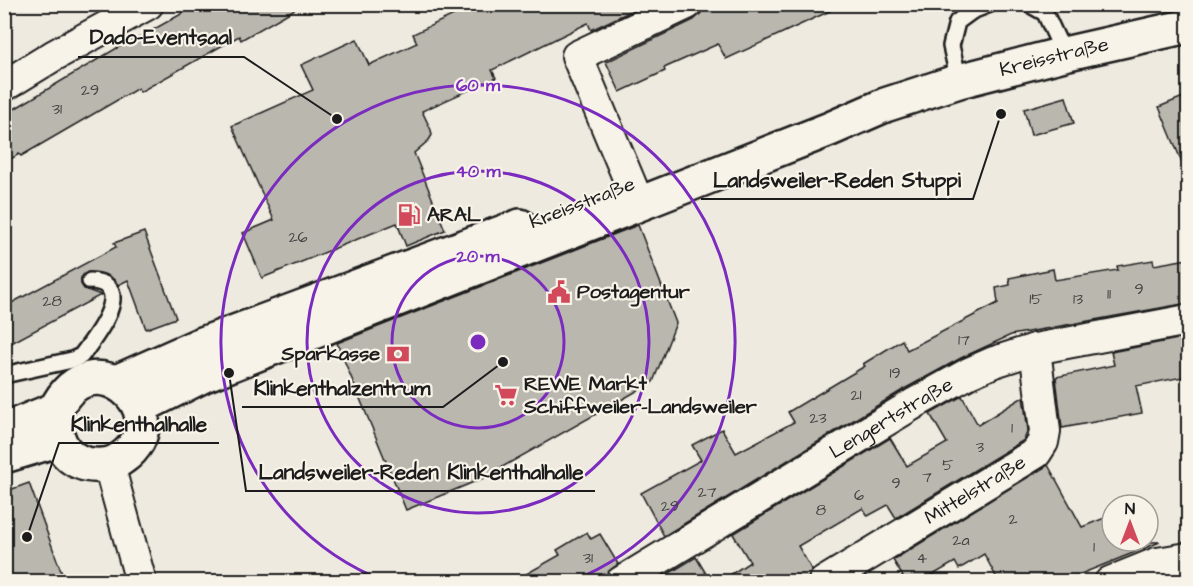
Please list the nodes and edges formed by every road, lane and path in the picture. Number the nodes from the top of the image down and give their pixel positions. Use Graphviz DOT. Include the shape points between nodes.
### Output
graph roads {
  1 [pos="148,4"];
  2 [pos="687,4"];
  3 [pos="990,4"];
  4 [pos="1029,4"];
  5 [pos="1188,26"];
  6 [pos="1064,54"];
  7 [pos="958,81"];
  8 [pos="4,86"];
  9 [pos="635,194"];
  10 [pos="90,281"];
  11 [pos="1188,320"];
  12 [pos="1035,349"];
  13 [pos="76,371"];
  14 [pos="4,375"];
  15 [pos="116,382"];
  16 [pos="140,407"];
  17 [pos="56,424"];
  18 [pos="4,430"];
  19 [pos="4,456"];
  20 [pos="109,465"];
  21 [pos="1188,558"];
  22 [pos="141,582"];
  23 [pos="621,582"];
  24 [pos="824,582"];
  25 [pos="1110,582"];
  1 -- 8 [label="street"];
  2 -- 9 [label="street" via="577,56"];
  3 -- 7 [label="lane" via="957,22 951,46"];
  4 -- 6 [label="lane" via="1045,13"];
  5 -- 6 [label="main road, Kreisstraße"];
  6 -- 7 [label="main road, Kreisstraße"];
  7 -- 9 [label="main road, Kreisstraße" via="885,105 825,113"];
  9 -- 15 [label="main road, Kreisstraße" via="197,346"];
  9 -- 16 [label="main road, Kreisstraße" via="204,375"];
  10 -- 13 [label="lane" via="101,281 109,287 113,298 111,309 81,356"];
  11 -- 12 [label="street, Lengertstraße"];
  12 -- 23 [label="street, Lengertstraße" via="969,373 915,403"];
  12 -- 24 [label="street, Mittelstraße" via="1045,431 1036,453"];
  13 -- 14 [label="lane"];
  13 -- 15 [label="main road, Kreisstraße"];
  13 -- 17 [label="main road" via="61,398"];
  15 -- 16 [label="main road" via="126,388"];
  16 -- 20 [label="main road" via="141,429 133,449"];
  17 -- 18 [label="main road"];
  17 -- 19 [label="main road"];
  17 -- 20 [label="main road" via="66,453 78,462"];
  20 -- 22 [label="street"];
  21 -- 25 [label="street" via="1157,563"];
}
